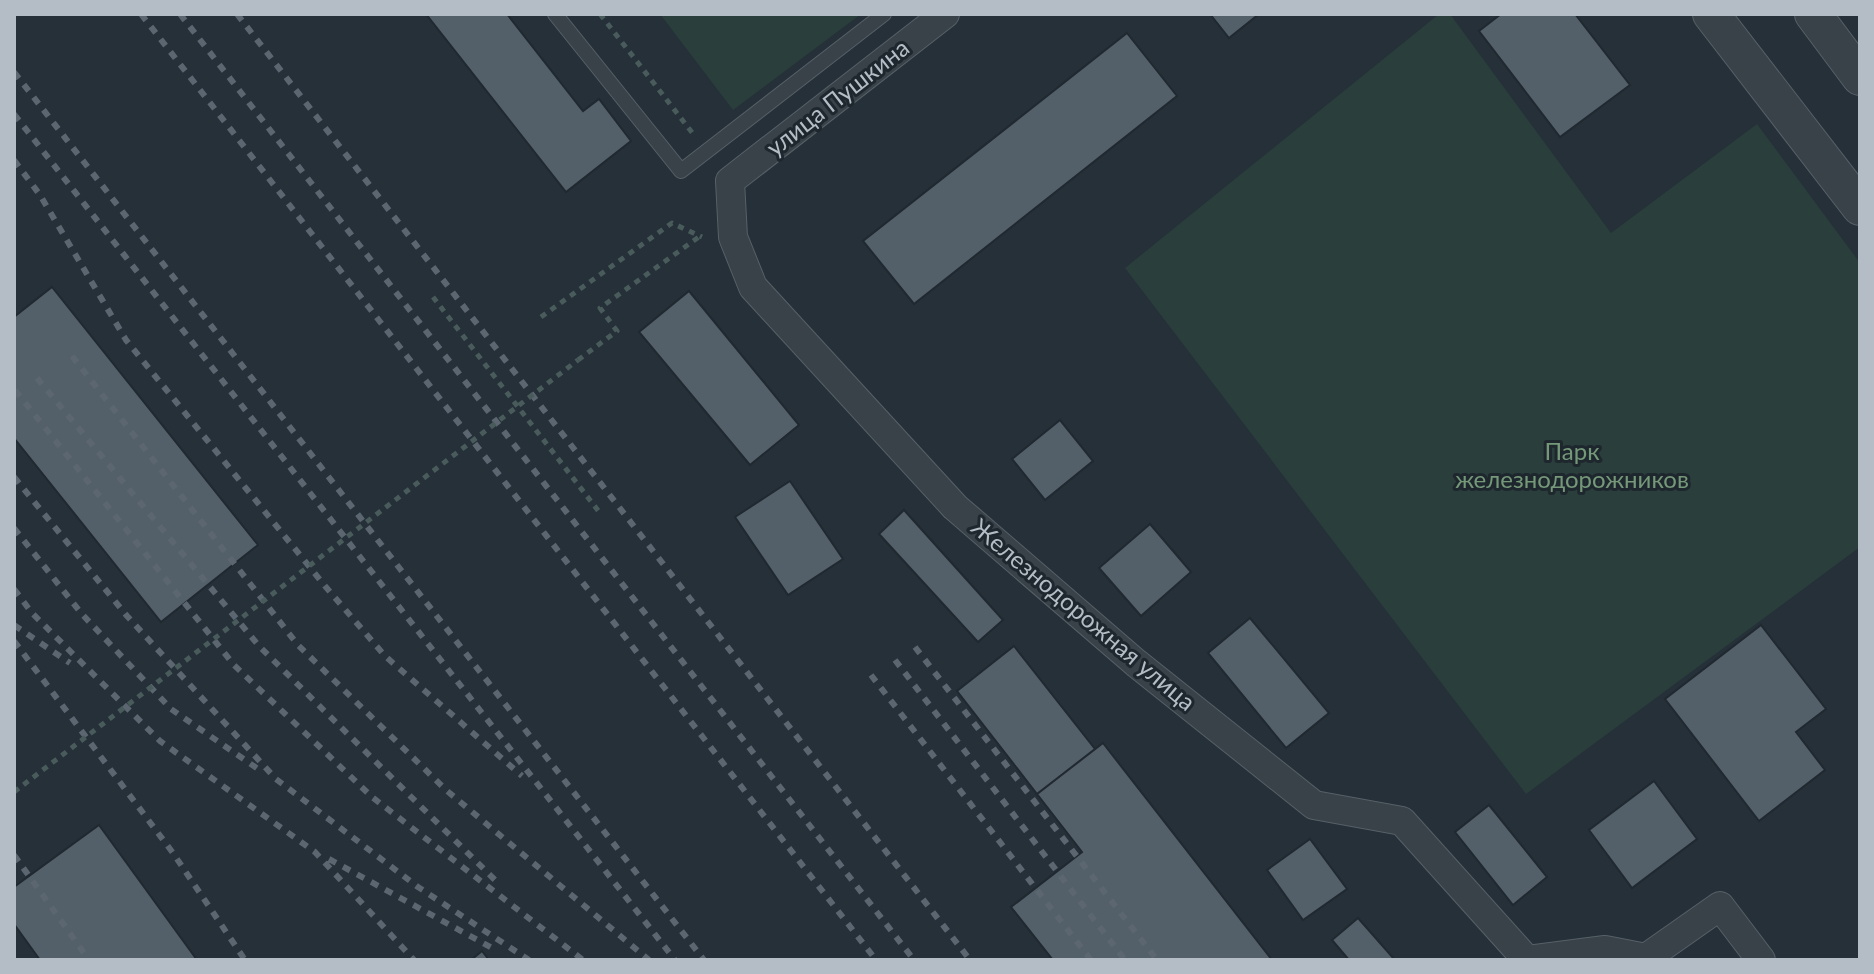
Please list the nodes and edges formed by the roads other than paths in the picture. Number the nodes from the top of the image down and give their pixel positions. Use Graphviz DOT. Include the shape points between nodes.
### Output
graph roads {
  1 [pos="555,14"];
  2 [pos="884,14"];
  3 [pos="945,14"];
  4 [pos="1711,14"];
  5 [pos="1813,14"];
  6 [pos="1860,77"];
  7 [pos="730,181"];
  8 [pos="1860,207"];
  9 [pos="1527,960"];
  10 [pos="1761,960"];
  1 -- 2 [label="lane" via="681,171"];
  3 -- 7 [label="street, улица Пушкина"];
  4 -- 8 [label="street"];
  5 -- 6 [label="street"];
  7 -- 9 [label="street, Железнодорожная улица" via="733,237 753,287 955,507 1136,663 1314,805 1402,821"];
  9 -- 10 [label="street, Железнодорожная улица" via="1605,950 1646,958 1720,906"];
}
